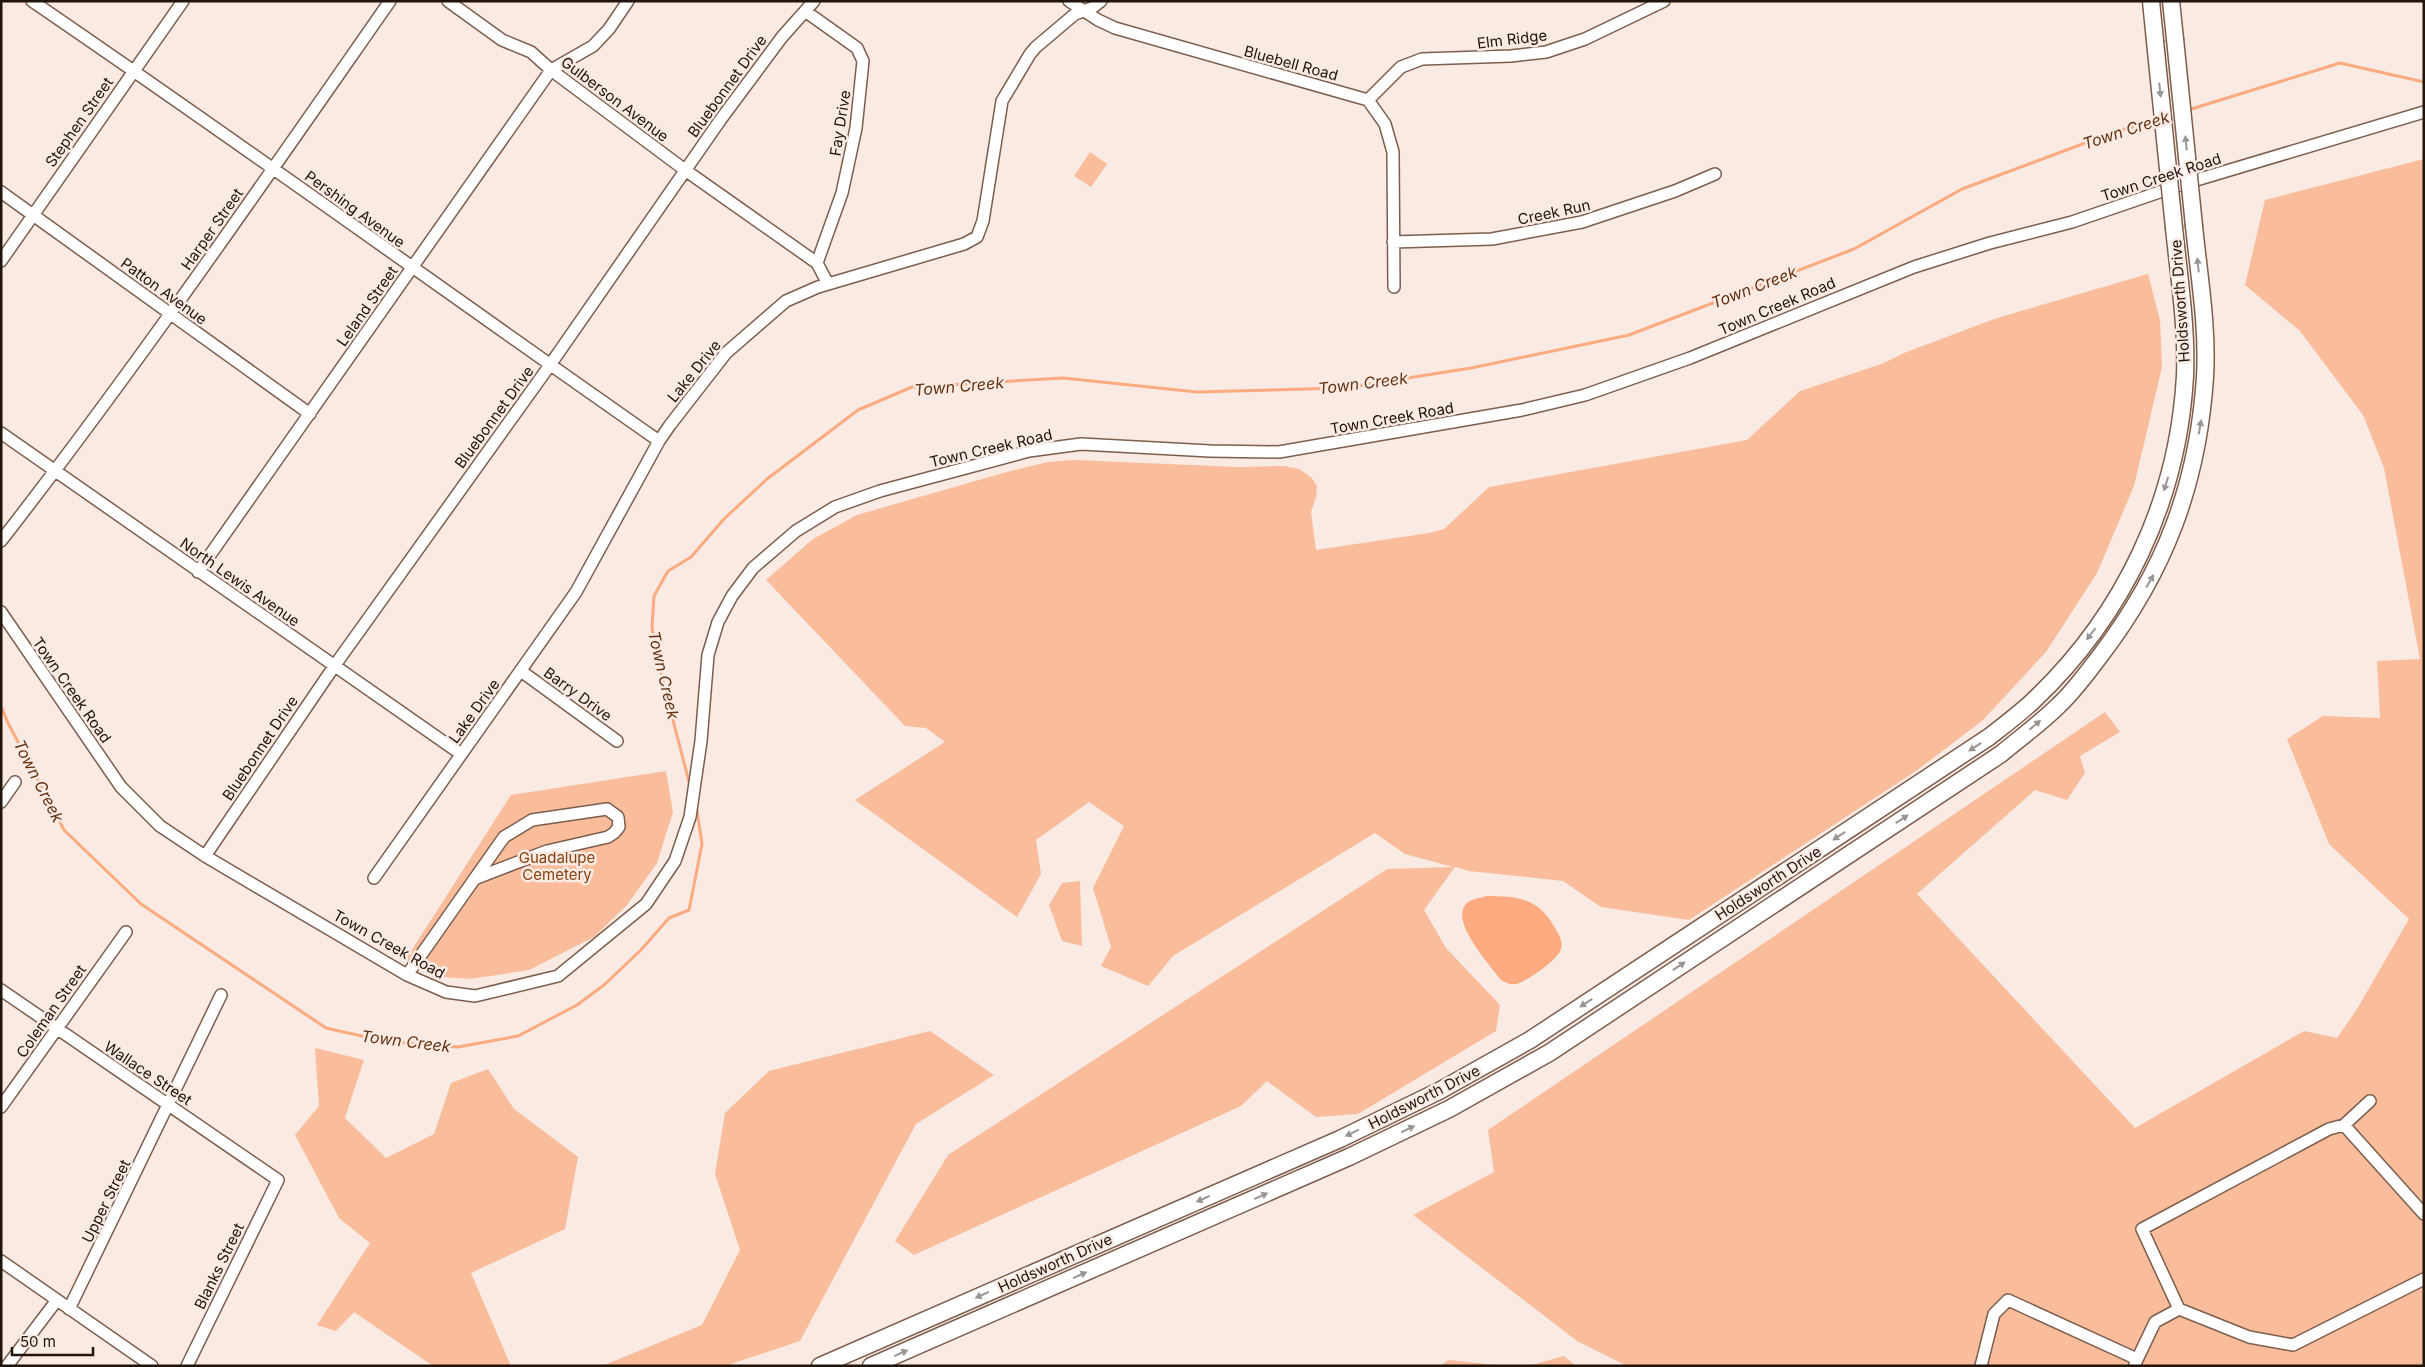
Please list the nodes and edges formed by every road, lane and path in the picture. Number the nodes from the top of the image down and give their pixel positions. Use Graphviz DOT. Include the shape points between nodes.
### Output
graph roads {
  1 [pos="32,1"];
  2 [pos="183,1"];
  3 [pos="390,1"];
  4 [pos="448,1"];
  5 [pos="628,1"];
  6 [pos="814,1"];
  7 [pos="1069,1"];
  8 [pos="1101,1"];
  9 [pos="1664,1"];
  10 [pos="2151,1"];
  11 [pos="2171,1"];
  12 [pos="805,11"];
  13 [pos="1083,11"];
  14 [pos="133,70"];
  15 [pos="551,70"];
  16 [pos="1368,100"];
  17 [pos="2424,112"];
  18 [pos="274,168"];
  19 [pos="685,170"];
  20 [pos="1715,174"];
  21 [pos="1,192"];
  22 [pos="32,214"];
  23 [pos="1393,242"];
  24 [pos="1,261"];
  25 [pos="817,263"];
  26 [pos="412,269"];
  27 [pos="828,284"];
  28 [pos="1394,287"];
  29 [pos="170,315"];
  30 [pos="550,365"];
  31 [pos="310,414"];
  32 [pos="1,433"];
  33 [pos="659,441"];
  34 [pos="56,472"];
  35 [pos="1,542"];
  36 [pos="198,572"];
  37 [pos="1,612"];
  38 [pos="335,665"];
  39 [pos="521,671"];
  40 [pos="617,741"];
  41 [pos="461,754"];
  42 [pos="15,782"];
  43 [pos="1,802"];
  44 [pos="205,856"];
  45 [pos="374,878"];
  46 [pos="474,879"];
  47 [pos="126,932"];
  48 [pos="407,975"];
  49 [pos="1626,976"];
  50 [pos="1,990"];
  51 [pos="1638,993"];
  52 [pos="221,995"];
  53 [pos="56,1028"];
  54 [pos="2370,1102"];
  55 [pos="169,1106"];
  56 [pos="1,1107"];
  57 [pos="2344,1125"];
  58 [pos="278,1180"];
  59 [pos="2424,1214"];
  60 [pos="1,1261"];
  61 [pos="1027,1276"];
  62 [pos="2424,1279"];
  63 [pos="1035,1294"];
  64 [pos="57,1300"];
  65 [pos="69,1309"];
  66 [pos="2179,1309"];
  67 [pos="2136,1362"];
  68 [pos="7,1366"];
  69 [pos="152,1366"];
  70 [pos="187,1366"];
  71 [pos="820,1366"];
  72 [pos="871,1366"];
  73 [pos="1980,1366"];
  1 -- 14 [label="street, Pershing Avenue"];
  2 -- 14 [label="street, Stephen Street"];
  3 -- 18 [label="street, Harper Street"];
  4 -- 15 [label="street, Gulberson Avenue" via="502,40 532,52"];
  5 -- 15 [label="street, Leland Street" via="593,46"];
  6 -- 12 [label="street, Bluebonnet Drive"];
  7 -- 13 [label="street, Bluebell Road"];
  8 -- 13 [label="street, Lake Drive"];
  9 -- 16 [label="street, Elm Ridge" via="1586,39 1546,52 1422,59 1401,67"];
  10 -- 49 [label="main road, Holdsworth Drive, one-way, bridge" via="2184,331 2185,375 2172,463 2139,559 2108,611 2074,656 2033,702 1989,738"];
  51 -- 11 [label="main road, Holdsworth Drive, one-way, bridge" via="2001,754 2059,705 2125,623 2158,568 2178,517 2192,468 2205,376 2204,330"];
  12 -- 19 [label="street, Bluebonnet Drive" via="782,37"];
  12 -- 25 [label="street, Fay Drive" via="857,48 863,61 856,128 842,193"];
  13 -- 16 [label="street, Bluebell Road" via="1115,28"];
  13 -- 27 [label="street, Lake Drive" via="1074,14 1030,54 1002,101 983,221 977,237 964,244"];
  14 -- 18 [label="street, Pershing Avenue"];
  14 -- 22 [label="street, Stephen Street"];
  15 -- 19 [label="street, Gulberson Avenue"];
  15 -- 26 [label="street, Leland Street"];
  16 -- 23 [label="street" via="1385,124 1393,152"];
  17 -- 48 [label="street, Town Creek Road" via="2072,222 1914,266 1690,358 1576,397 1522,410 1279,452 1080,444 1029,451 880,491 835,507 796,531 753,568 718,622 708,655 692,808 675,861 646,904 558,976 475,996 446,992"];
  18 -- 26 [label="street, Pershing Avenue"];
  18 -- 29 [label="street, Harper Street"];
  19 -- 25 [label="street, Gulberson Avenue"];
  19 -- 30 [label="street, Bluebonnet Drive"];
  20 -- 23 [label="street, Creek Run" via="1675,192 1582,222 1492,239"];
  21 -- 22 [label="street, Patton Avenue"];
  22 -- 24 [label="street, Stephen Street"];
  22 -- 29 [label="street, Patton Avenue"];
  23 -- 28 [label="street"];
  25 -- 27 [label="street, Gulberson Avenue"];
  26 -- 30 [label="street, Pershing Avenue"];
  26 -- 31 [label="street, Leland Street"];
  27 -- 33 [label="street, Lake Drive" via="786,301 736,343"];
  29 -- 31 [label="street, Patton Avenue"];
  29 -- 34 [label="street, Harper Street"];
  30 -- 33 [label="street, Pershing Avenue"];
  30 -- 38 [label="street, Bluebonnet Drive"];
  31 -- 36 [label="street, Leland Street"];
  32 -- 34 [label="street, North Lewis Avenue"];
  33 -- 39 [label="street, Lake Drive" via="576,592"];
  34 -- 35 [label="street, Harper Street"];
  34 -- 36 [label="street, North Lewis Avenue"];
  36 -- 38 [label="street, North Lewis Avenue"];
  37 -- 44 [label="street, Town Creek Road" via="121,787 160,826"];
  38 -- 41 [label="street, North Lewis Avenue"];
  38 -- 44 [label="street, Bluebonnet Drive"];
  39 -- 40 [label="street, Barry Drive"];
  39 -- 41 [label="street, Lake Drive"];
  41 -- 45 [label="street, Lake Drive"];
  42 -- 43 [label="street"];
  44 -- 48 [label="street, Town Creek Road"];
  46 -- 46 [label="street" via="504,837 524,823 607,809 618,817 619,827 608,837 548,851"];
  46 -- 48 [label="street"];
  47 -- 53 [label="street, Coleman Street"];
  49 -- 51 [label="main road"];
  49 -- 61 [label="main road, Holdsworth Drive, one-way" via="1530,1040 1439,1091 1340,1139"];
  50 -- 53 [label="street, Wallace Street"];
  63 -- 51 [label="main road, Holdsworth Drive, one-way" via="1349,1158 1449,1109 1549,1053"];
  52 -- 55 [label="street, Upper Street"];
  53 -- 55 [label="street, Wallace Street"];
  53 -- 56 [label="street, Coleman Street"];
  54 -- 57 [label="street"];
  55 -- 58 [label="street, Wallace Street"];
  55 -- 65 [label="street, Upper Street"];
  57 -- 59 [label="street"];
  57 -- 66 [label="street" via="2329,1129 2142,1229"];
  58 -- 70 [label="street, Blanks Street"];
  60 -- 64 [label="street"];
  61 -- 63 [label="main road"];
  61 -- 71 [label="main road, Holdsworth Drive, one-way"];
  62 -- 66 [label="street" via="2294,1345 2249,1337"];
  72 -- 63 [label="main road, Holdsworth Drive, one-way"];
  64 -- 65 [label="street"];
  64 -- 68 [label="street"];
  65 -- 69 [label="street"];
  66 -- 67 [label="street" via="2155,1322"];
  67 -- 73 [label="street" via="2008,1300 1994,1314"];
}
